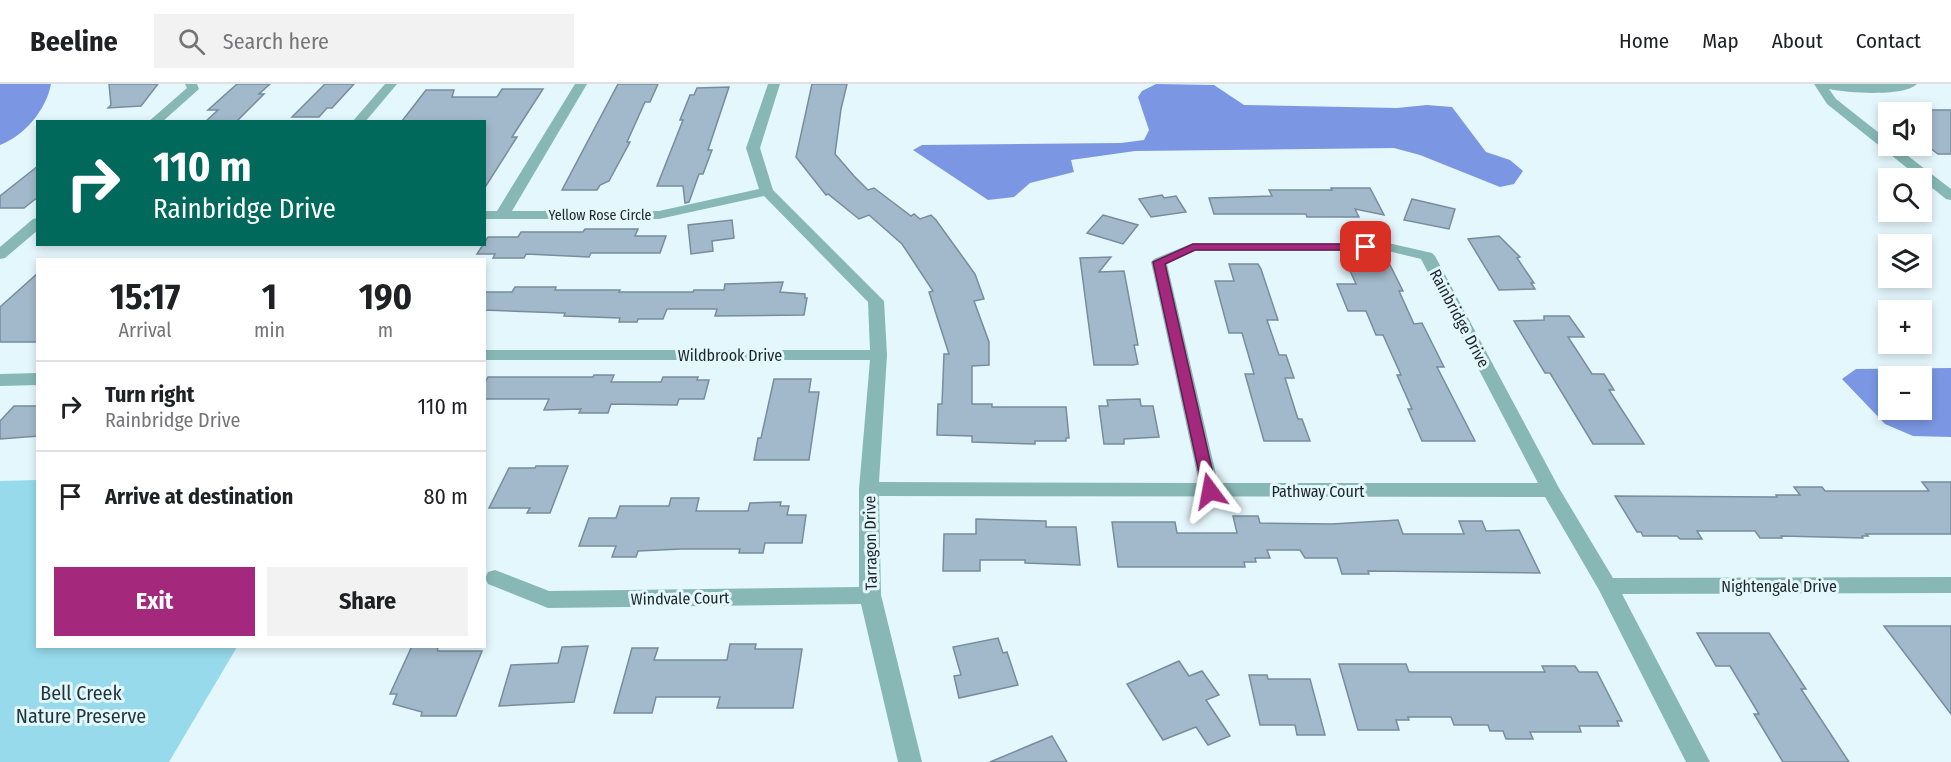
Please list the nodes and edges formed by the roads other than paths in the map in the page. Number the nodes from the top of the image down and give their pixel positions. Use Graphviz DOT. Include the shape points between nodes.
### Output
graph roads {
  1 [pos="191,84"];
  2 [pos="391,84"];
  3 [pos="581,84"];
  4 [pos="774,84"];
  5 [pos="1821,84"];
  6 [pos="1911,84"];
  7 [pos="156,120"];
  8 [pos="360,120"];
  9 [pos="767,191"];
  10 [pos="1951,196"];
  11 [pos="486,215"];
  12 [pos="502,215"];
  13 [pos="36,224"];
  14 [pos="0,235"];
  15 [pos="22,235"];
  16 [pos="0,255"];
  17 [pos="486,355"];
  18 [pos="879,355"];
  19 [pos="36,379"];
  20 [pos="0,380"];
  21 [pos="869,489"];
  22 [pos="1551,490"];
  23 [pos="1210,491"];
  24 [pos="495,578"];
  25 [pos="1951,585"];
  26 [pos="1607,586"];
  27 [pos="870,595"];
  28 [pos="910,762"];
  29 [pos="1698,762"];
  1 -- 7 [label="street" via="193,89"];
  2 -- 8 [label="street"];
  3 -- 12 [label="street"];
  4 -- 9 [label="street" via="753,148"];
  5 -- 6 [label="street" via="1841,88 1903,88"];
  5 -- 10 [label="street" via="1831,101"];
  9 -- 12 [label="street, Yellow Rose Circle" via="659,215"];
  9 -- 18 [label="street" via="876,301"];
  11 -- 12 [label="street, Yellow Rose Circle"];
  13 -- 15 [label="street"];
  14 -- 15 [label="street"];
  15 -- 16 [label="street"];
  17 -- 18 [label="street, Wildbrook Drive"];
  18 -- 21 [label="street, Tarragon Drive"];
  19 -- 20 [label="street"];
  21 -- 23 [label="street, Pathway Court"];
  21 -- 27 [label="street, Tarragon Drive"];
  22 -- 23 [label="street, Pathway Court"];
  22 -- 23 [label="street, Rainbridge Drive" via="1427,256 1388,247 1193,247 1159,262"];
  22 -- 26 [label="street, Rainbridge Drive"];
  24 -- 27 [label="street, Windvale Court" via="548,600"];
  25 -- 26 [label="street, Nightengale Drive"];
  26 -- 29 [label="street, Rainbridge Drive"];
  27 -- 28 [label="street, Tarragon Drive"];
}
